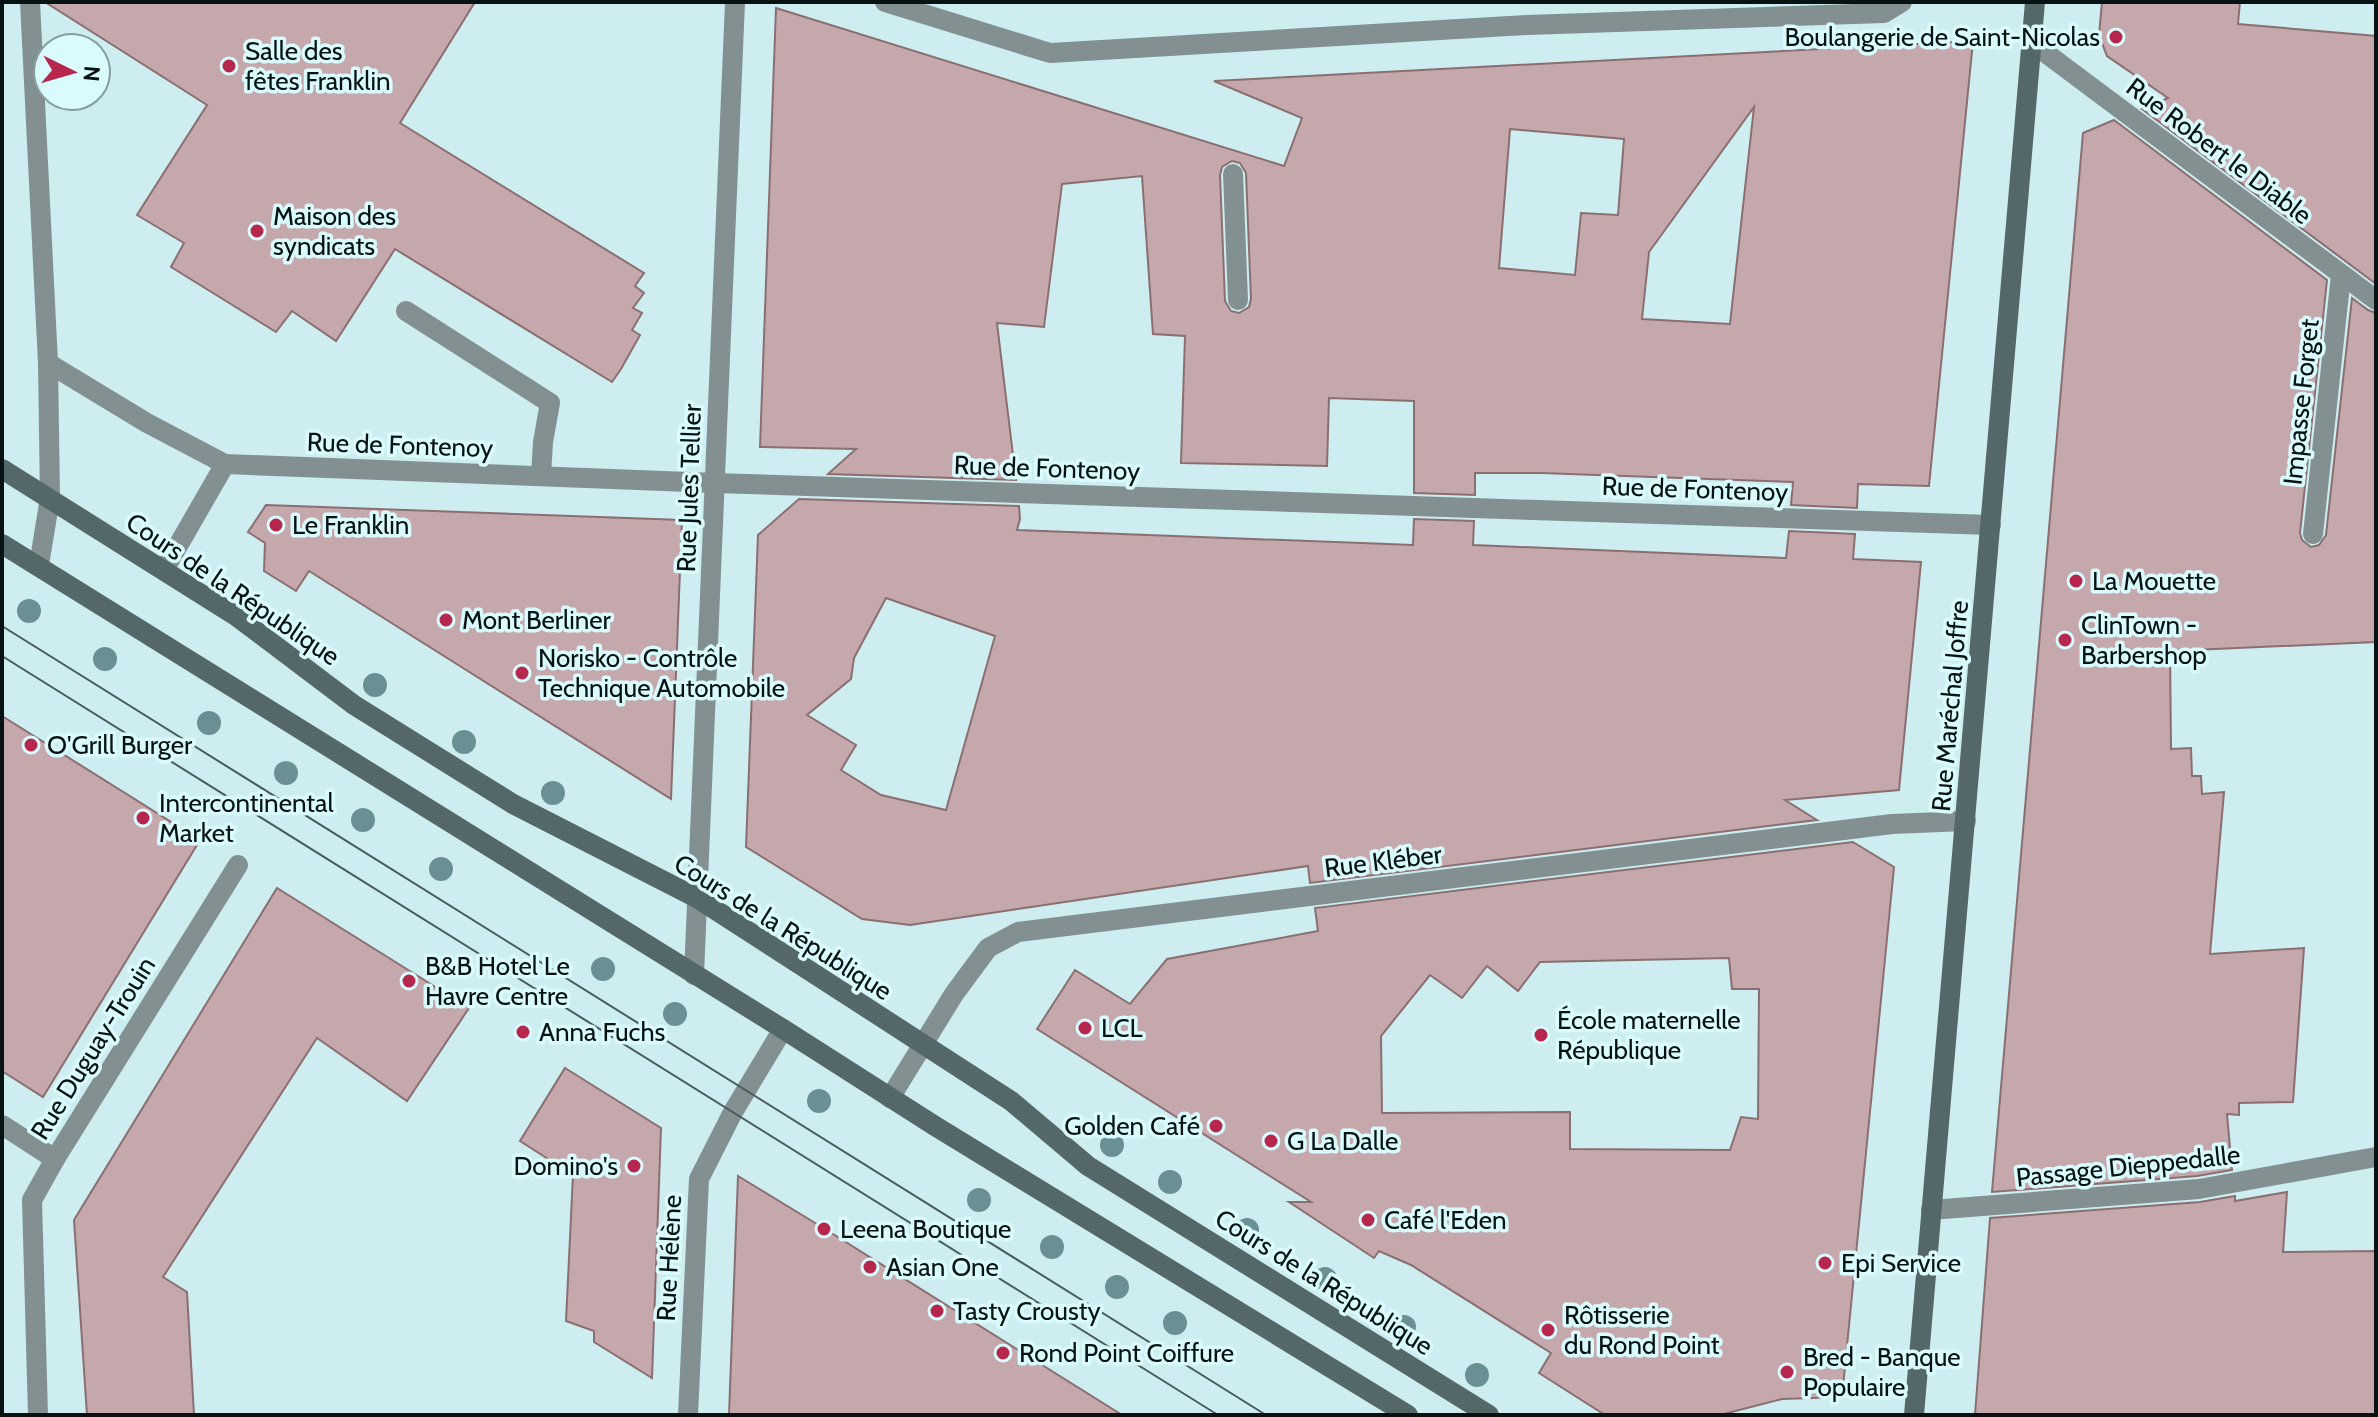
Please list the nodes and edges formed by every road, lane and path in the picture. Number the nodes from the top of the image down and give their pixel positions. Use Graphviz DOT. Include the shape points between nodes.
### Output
graph roads {
  1 [pos="30,2"];
  2 [pos="735,2"];
  3 [pos="885,2"];
  4 [pos="1902,2"];
  5 [pos="2035,2"];
  6 [pos="2031,42"];
  7 [pos="1233,174"];
  8 [pos="2341,275"];
  9 [pos="1238,300"];
  10 [pos="2376,300"];
  11 [pos="406,311"];
  12 [pos="48,363"];
  13 [pos="225,464"];
  14 [pos="2,469"];
  15 [pos="541,476"];
  16 [pos="715,483"];
  17 [pos="50,498"];
  18 [pos="1991,525"];
  19 [pos="2313,534"];
  20 [pos="2,544"];
  21 [pos="39,565"];
  22 [pos="164,570"];
  23 [pos="1966,821"];
  24 [pos="238,865"];
  25 [pos="697,898"];
  26 [pos="694,975"];
  27 [pos="783,1029"];
  28 [pos="922,1046"];
  29 [pos="890,1098"];
  30 [pos="2,1125"];
  31 [pos="2376,1157"];
  32 [pos="55,1159"];
  33 [pos="1931,1210"];
  34 [pos="38,1415"];
  35 [pos="688,1415"];
  36 [pos="1408,1415"];
  37 [pos="1489,1415"];
  38 [pos="1914,1415"];
  1 -- 12 [label="street"];
  2 -- 16 [label="street, Rue Jules Tellier"];
  3 -- 4 [label="street" via="1050,53 1527,25 1884,13"];
  5 -- 6 [label="main road, Rue Maréchal Joffre"];
  6 -- 8 [label="street, Rue Robert le Diable"];
  6 -- 18 [label="main road, Rue Maréchal Joffre"];
  7 -- 9 [label="street"];
  8 -- 10 [label="street, Rue Robert le Diable"];
  8 -- 19 [label="street, Impasse Forget"];
  11 -- 15 [label="street" via="550,403"];
  12 -- 13 [label="street"];
  12 -- 17 [label="street"];
  13 -- 15 [label="street, Rue de Fontenoy"];
  13 -- 22 [label="street"];
  14 -- 17 [label="main road, Cours de la République"];
  15 -- 16 [label="street, Rue de Fontenoy"];
  16 -- 18 [label="street, Rue de Fontenoy"];
  16 -- 25 [label="street, Rue Jules Tellier"];
  17 -- 21 [label="street"];
  17 -- 22 [label="main road, Cours de la République"];
  18 -- 23 [label="main road, Rue Maréchal Joffre"];
  20 -- 21 [label="main road"];
  21 -- 26 [label="main road"];
  22 -- 25 [label="main road, Cours de la République" via="236,616 354,705 499,796"];
  23 -- 28 [label="street, Rue Kléber" via="1892,824 1018,932 988,948"];
  23 -- 33 [label="main road, Rue Maréchal Joffre"];
  24 -- 32 [label="street, Rue Duguay-Trouin"];
  25 -- 26 [label="street, Rue Jules Tellier"];
  25 -- 28 [label="main road, Cours de la République"];
  26 -- 27 [label="main road"];
  27 -- 29 [label="main road"];
  27 -- 35 [label="street, Rue Hélène" via="699,1179"];
  28 -- 29 [label="street, Rue Kléber"];
  28 -- 37 [label="main road, Cours de la République" via="1011,1101 1088,1166"];
  29 -- 36 [label="main road"];
  30 -- 32 [label="street"];
  31 -- 33 [label="street, Passage Dieppedalle" via="2199,1189"];
  32 -- 34 [label="street, Rue Duguay-Trouin" via="32,1200"];
  33 -- 38 [label="main road, Rue Maréchal Joffre"];
}
